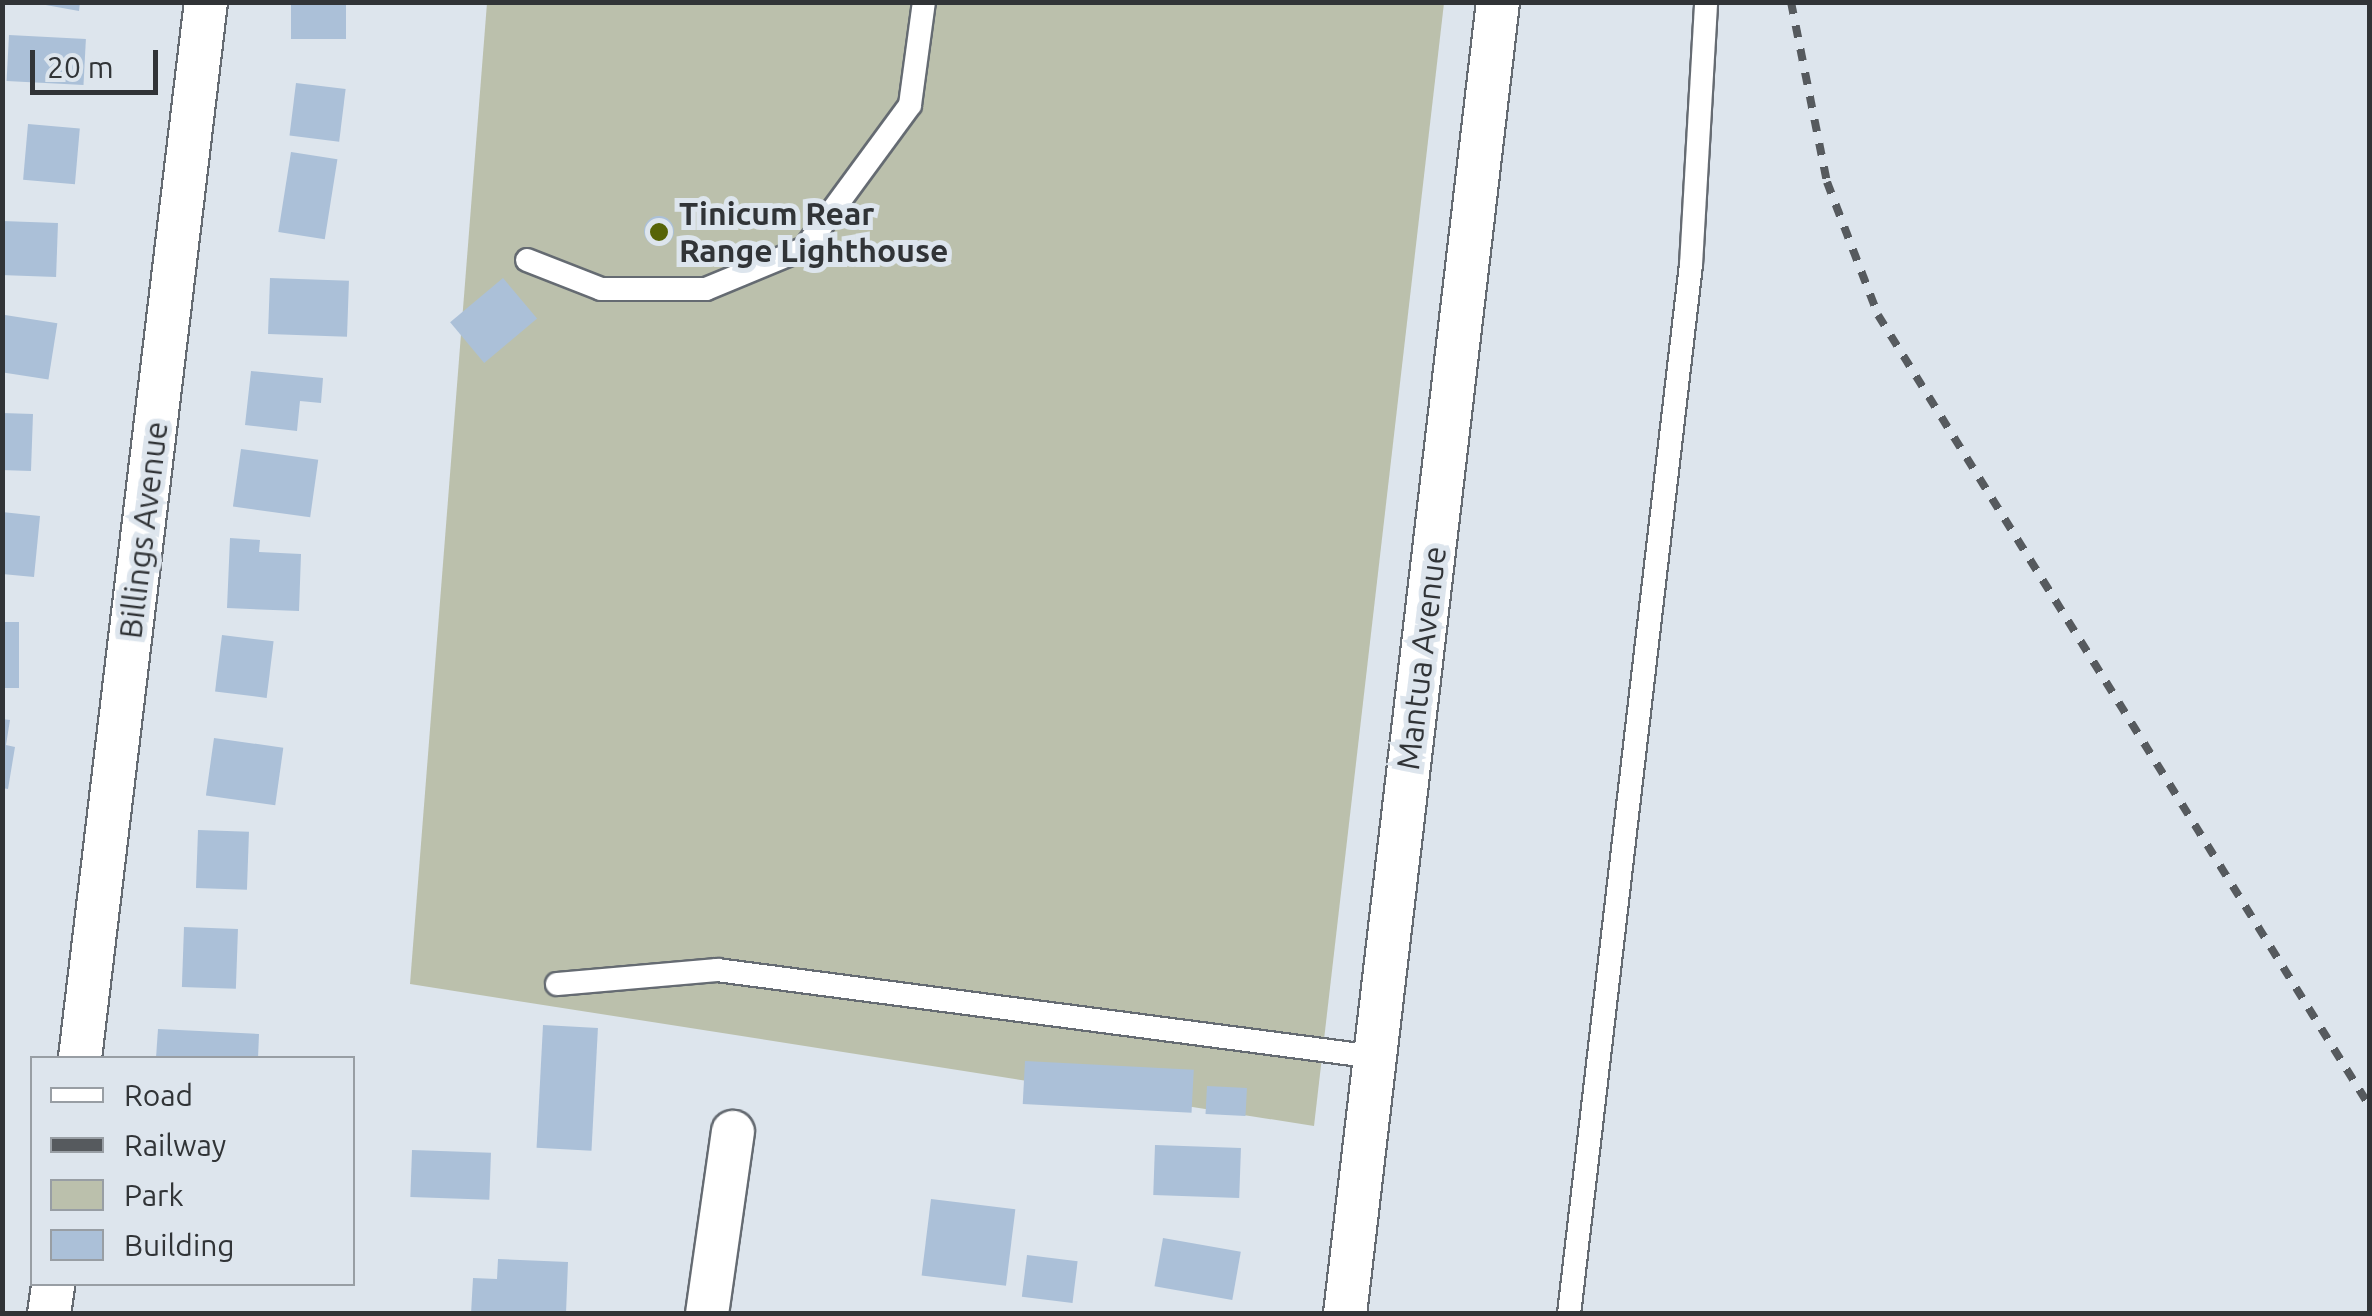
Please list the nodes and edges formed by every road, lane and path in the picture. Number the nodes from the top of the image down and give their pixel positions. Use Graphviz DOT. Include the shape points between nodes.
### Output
graph roads {
  1 [pos="206,2"];
  2 [pos="924,2"];
  3 [pos="1498,2"];
  4 [pos="1706,2"];
  5 [pos="527,260"];
  6 [pos="556,984"];
  7 [pos="80,1056"];
  8 [pos="1375,1057"];
  9 [pos="732,1132"];
  10 [pos="53,1286"];
  11 [pos="50,1314"];
  12 [pos="707,1314"];
  13 [pos="1346,1314"];
  14 [pos="1569,1314"];
  1 -- 7 [label="street, Billings Avenue"];
  2 -- 5 [label="lane" via="910,105 805,248 706,288 601,288"];
  3 -- 8 [label="street, Mantua Avenue"];
  4 -- 14 [label="lane" via="1691,264"];
  6 -- 8 [label="lane" via="717,970"];
  8 -- 13 [label="street, Mantua Avenue"];
  9 -- 12 [label="street"];
  10 -- 11 [label="street"];
}
